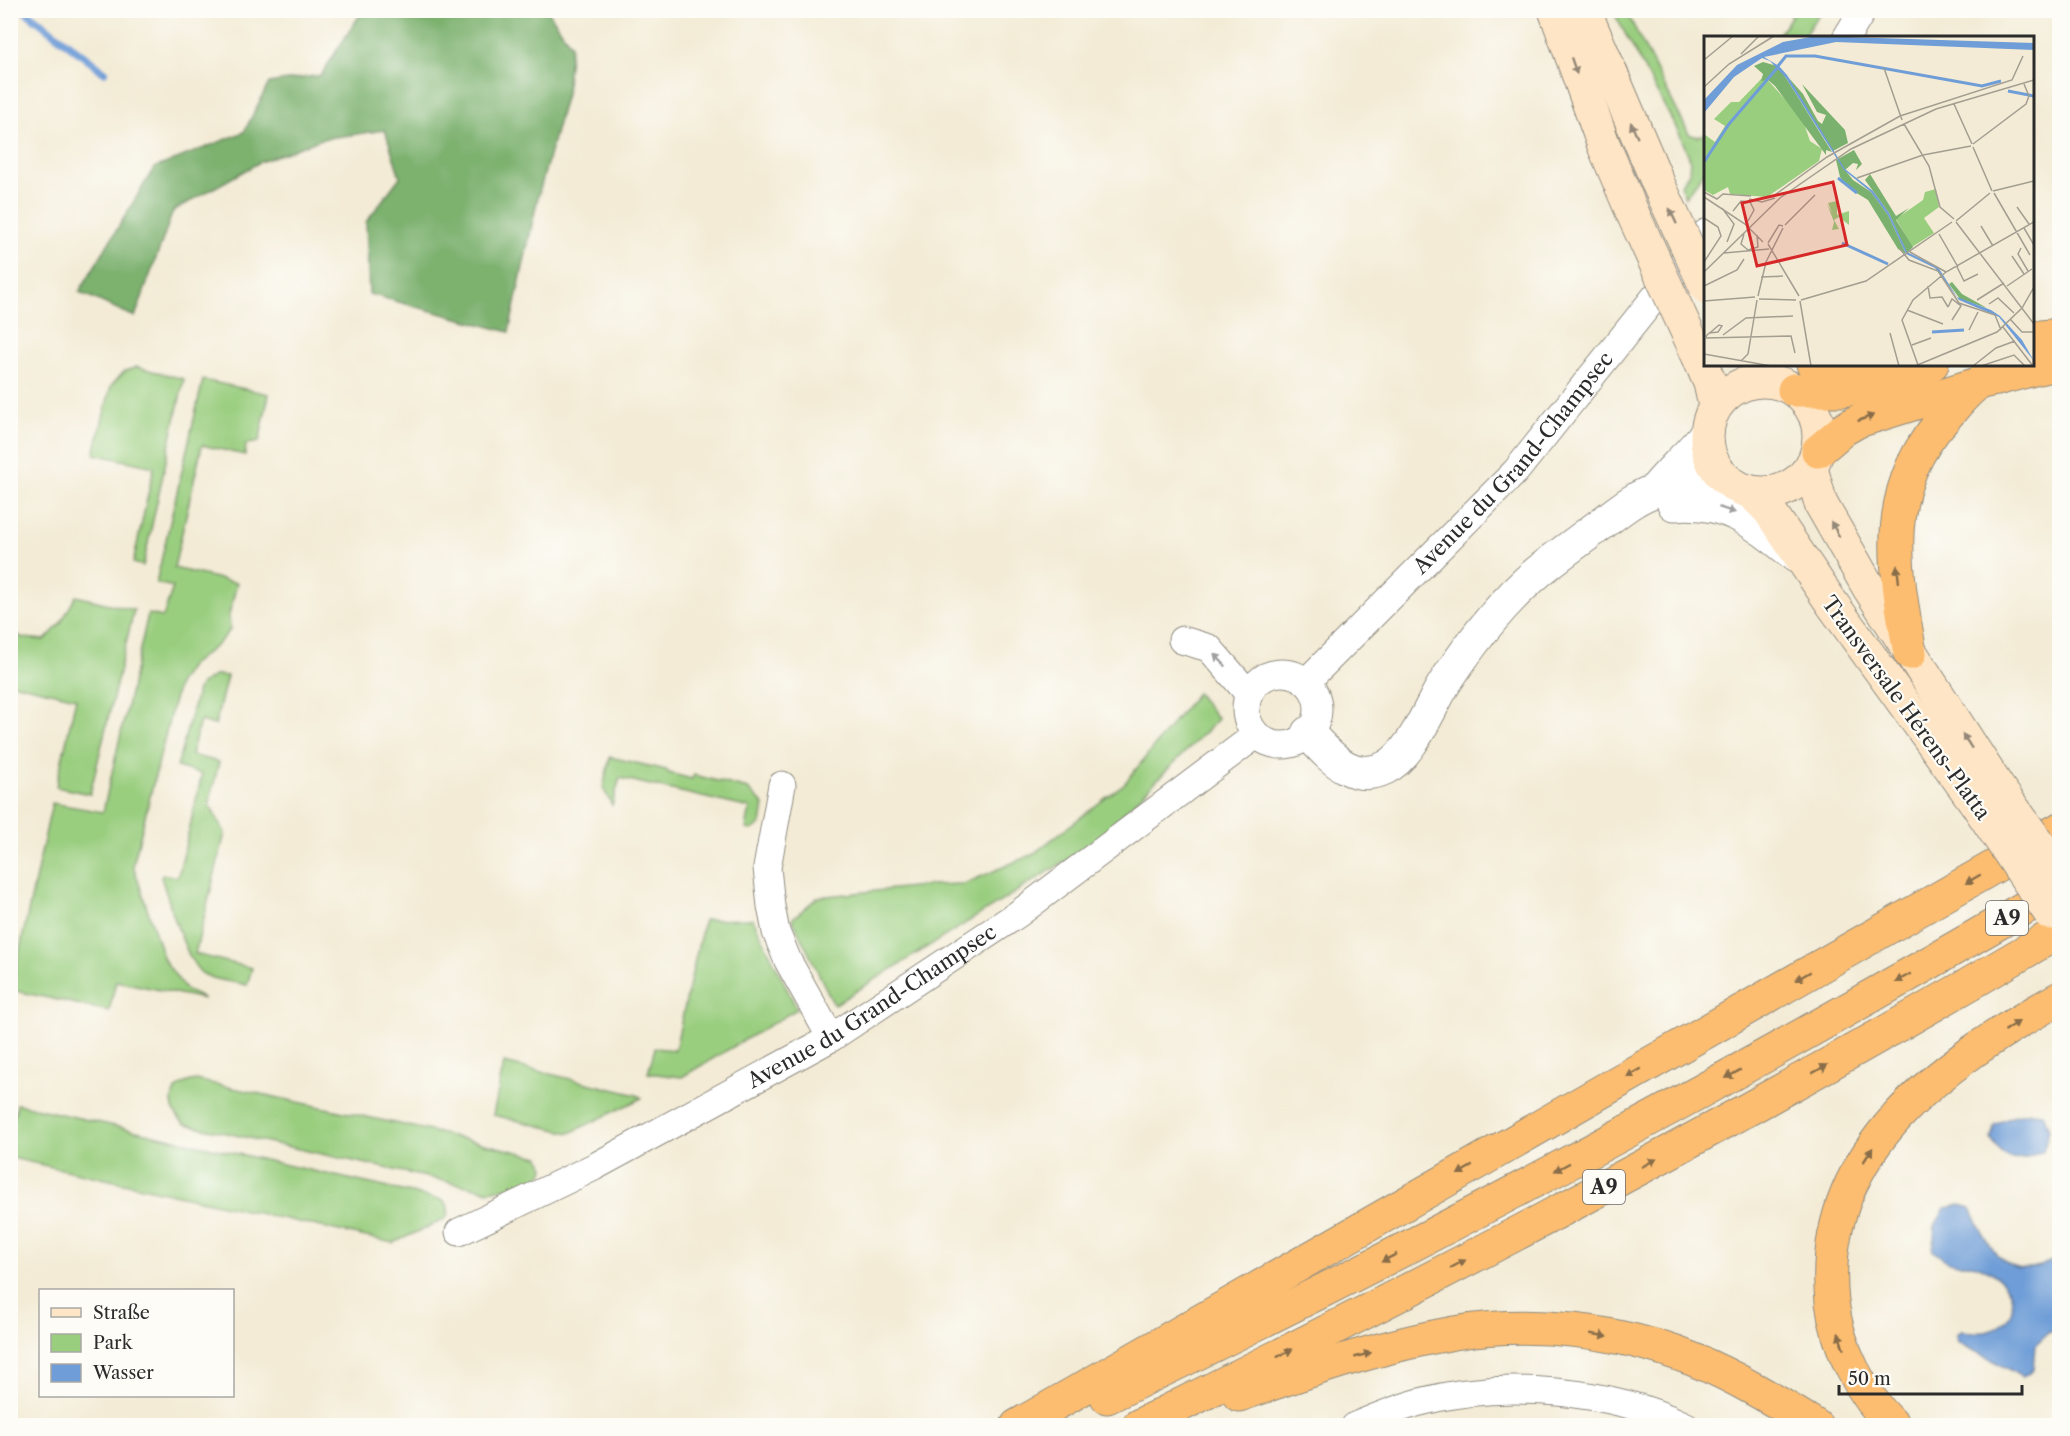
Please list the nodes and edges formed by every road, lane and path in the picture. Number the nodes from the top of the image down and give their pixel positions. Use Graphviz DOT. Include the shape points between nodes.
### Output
graph roads {
  1 [pos="1555,10"];
  2 [pos="1584,10"];
  3 [pos="1863,10"];
  4 [pos="1847,36"];
  5 [pos="1704,236"];
  6 [pos="1704,283"];
  7 [pos="2060,335"];
  8 [pos="2034,338"];
  9 [pos="2060,364"];
  10 [pos="1830,366"];
  11 [pos="1926,366"];
  12 [pos="1784,375"];
  13 [pos="1980,383"];
  14 [pos="1711,420"];
  15 [pos="1814,460"];
  16 [pos="1742,488"];
  17 [pos="1655,490"];
  18 [pos="1608,519"];
  19 [pos="1805,564"];
  20 [pos="1182,640"];
  21 [pos="1910,652"];
  22 [pos="1306,682"];
  23 [pos="1248,693"];
  24 [pos="1308,734"];
  25 [pos="1256,735"];
  26 [pos="782,785"];
  27 [pos="1988,796"];
  28 [pos="2060,829"];
  29 [pos="2060,873"];
  30 [pos="2060,887"];
  31 [pos="2060,925"];
  32 [pos="2060,931"];
  33 [pos="2060,998"];
  34 [pos="831,1038"];
  35 [pos="459,1232"];
  36 [pos="1017,1425"];
  37 [pos="1048,1425"];
  38 [pos="1138,1425"];
  39 [pos="1148,1425"];
  40 [pos="1355,1425"];
  41 [pos="1686,1425"];
  42 [pos="1816,1425"];
  43 [pos="1894,1425"];
  1 -- 14 [label="main road, one-way, bridge" via="1604,146 1710,383"];
  6 -- 2 [label="main road, one-way, bridge"];
  3 -- 4 [label="street"];
  5 -- 22 [label="street, Avenue du Grand-Champsec" via="1516,471"];
  7 -- 8 [label="highway"];
  9 -- 13 [label="highway"];
  10 -- 12 [label="highway"];
  11 -- 12 [label="highway" via="1857,388 1837,390"];
  12 -- 14 [label="main road" via="1740,385 1728,392"];
  12 -- 15 [label="main road" via="1814,413 1820,436"];
  15 -- 13 [label="highway, one-way" via="1844,429 1858,421"];
  21 -- 13 [label="highway, one-way" via="1896,552 1905,484 1929,437"];
  14 -- 16 [label="main road" via="1706,444 1715,467"];
  14 -- 17 [label="street" via="1692,452"];
  15 -- 16 [label="main road" via="1798,481 1782,490 1761,494"];
  21 -- 15 [label="main road, Transversale Hérens-Platta, one-way" via="1821,504"];
  16 -- 17 [label="street" via="1707,483"];
  16 -- 19 [label="main road, Transversale Hérens-Platta" via="1769,510"];
  17 -- 18 [label="street"];
  18 -- 19 [label="street, one-way" via="1677,503 1704,503 1733,511"];
  18 -- 24 [label="street" via="1536,574 1485,627 1444,684 1408,747 1392,763 1374,771 1353,771 1339,764"];
  19 -- 27 [label="main road, Transversale Hérens-Platta" via="1833,605"];
  23 -- 20 [label="street, one-way" via="1209,648"];
  27 -- 21 [label="main road, Transversale Hérens-Platta, one-way"];
  22 -- 23 [label="street" via="1297,675 1274,672"];
  22 -- 24 [label="street" via="1318,701 1315,724"];
  23 -- 25 [label="street" via="1245,716"];
  24 -- 25 [label="street" via="1299,741 1277,745"];
  25 -- 34 [label="street, Avenue du Grand-Champsec" via="1018,914"];
  26 -- 34 [label="street" via="767,868 776,932 788,962"];
  27 -- 29 [label="main road, Transversale Hérens-Platta, bridge"];
  27 -- 31 [label="main road, Transversale Hérens-Platta, bridge"];
  28 -- 36 [label="highway, one-way"];
  30 -- 37 [label="highway, A9, one-way" via="1792,1041 1530,1184 1243,1332"];
  38 -- 32 [label="highway, A9, one-way" via="1585,1197"];
  43 -- 33 [label="highway, one-way" via="1870,1399 1853,1371 1835,1320 1831,1260 1843,1204 1878,1140 1920,1092 1973,1051"];
  34 -- 35 [label="street, Avenue du Grand-Champsec" via="594,1167"];
  39 -- 42 [label="highway, one-way" via="1391,1347 1455,1333 1517,1328 1570,1330 1666,1350 1739,1380"];
  40 -- 41 [label="street" via="1421,1402 1479,1392 1547,1390 1613,1401"];
}
